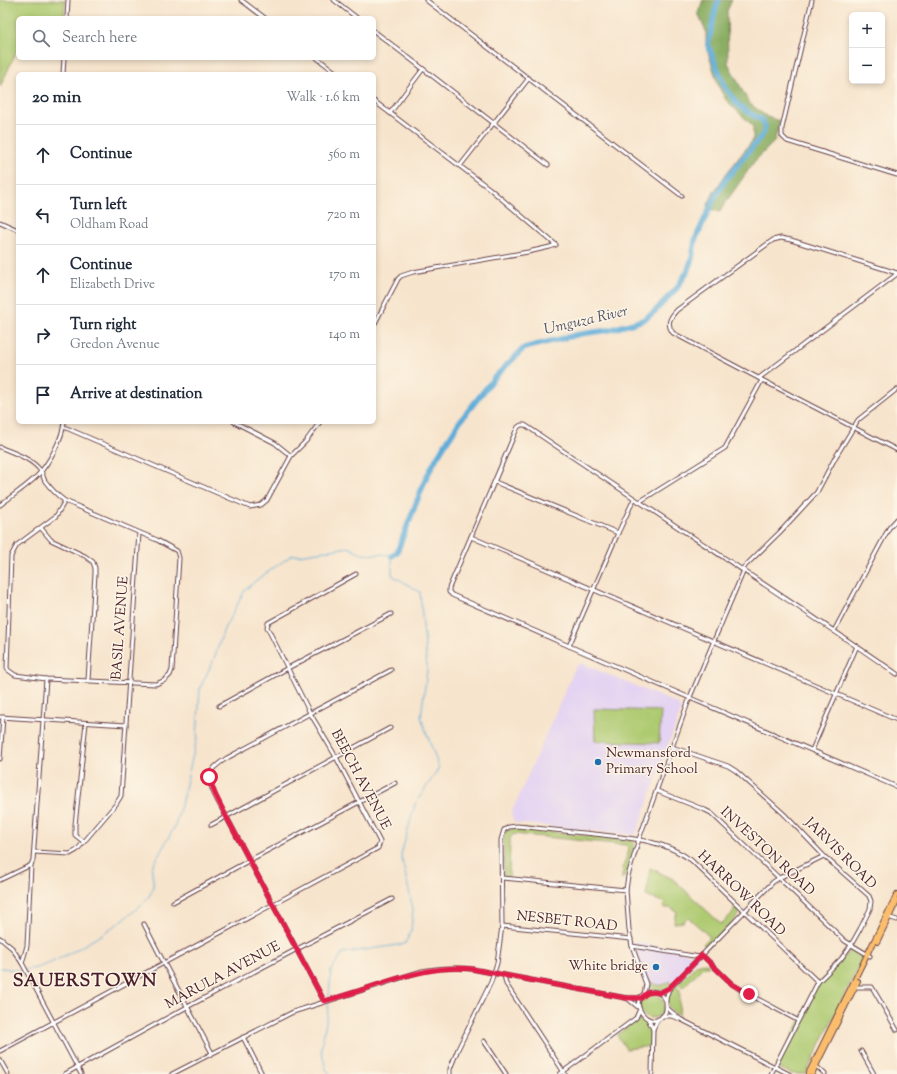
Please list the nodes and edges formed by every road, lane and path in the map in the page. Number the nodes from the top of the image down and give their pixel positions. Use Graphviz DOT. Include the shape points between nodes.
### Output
graph roads {
  1 [pos="68,0"];
  2 [pos="241,0"];
  3 [pos="334,0"];
  4 [pos="426,0"];
  5 [pos="812,0"];
  6 [pos="67,16"];
  7 [pos="262,16"];
  8 [pos="354,16"];
  9 [pos="376,33"];
  10 [pos="64,60"];
  11 [pos="320,60"];
  12 [pos="422,69"];
  13 [pos="64,72"];
  14 [pos="335,72"];
  15 [pos="529,78"];
  16 [pos="376,102"];
  17 [pos="390,113"];
  18 [pos="495,123"];
  19 [pos="548,165"];
  20 [pos="460,166"];
  21 [pos="897,175"];
  22 [pos="682,196"];
  23 [pos="0,222"];
  24 [pos="16,229"];
  25 [pos="897,274"];
  26 [pos="376,321"];
  27 [pos="761,379"];
  28 [pos="897,389"];
  29 [pos="238,424"];
  30 [pos="319,424"];
  31 [pos="64,427"];
  32 [pos="852,427"];
  33 [pos="0,447"];
  34 [pos="897,450"];
  35 [pos="291,456"];
  36 [pos="41,471"];
  37 [pos="495,482"];
  38 [pos="634,499"];
  39 [pos="65,501"];
  40 [pos="640,502"];
  41 [pos="0,505"];
  42 [pos="897,519"];
  43 [pos="40,528"];
  44 [pos="139,533"];
  45 [pos="618,533"];
  46 [pos="471,537"];
  47 [pos="743,570"];
  48 [pos="356,574"];
  49 [pos="593,589"];
  50 [pos="391,614"];
  51 [pos="834,631"];
  52 [pos="714,642"];
  53 [pos="569,646"];
  54 [pos="857,646"];
  55 [pos="288,668"];
  56 [pos="391,670"];
  57 [pos="897,674"];
  58 [pos="46,678"];
  59 [pos="88,680"];
  60 [pos="128,684"];
  61 [pos="836,694"];
  62 [pos="690,697"];
  63 [pos="219,706"];
  64 [pos="310,713"];
  65 [pos="2,717"];
  66 [pos="43,719"];
  67 [pos="897,720"];
  68 [pos="86,723"];
  69 [pos="126,725"];
  70 [pos="390,728"];
  71 [pos="672,747"];
  72 [pos="812,750"];
  73 [pos="336,757"];
  74 [pos="0,760"];
  75 [pos="395,783"];
  76 [pos="897,786"];
  77 [pos="657,791"];
  78 [pos="359,801"];
  79 [pos="226,816"];
  80 [pos="211,825"];
  81 [pos="639,839"];
  82 [pos="84,842"];
  83 [pos="34,852"];
  84 [pos="824,856"];
  85 [pos="250,860"];
  86 [pos="31,864"];
  87 [pos="502,878"];
  88 [pos="779,878"];
  89 [pos="0,880"];
  90 [pos="626,890"];
  91 [pos="897,894"];
  92 [pos="392,899"];
  93 [pos="173,902"];
  94 [pos="897,902"];
  95 [pos="272,905"];
  96 [pos="745,911"];
  97 [pos="888,916"];
  98 [pos="897,920"];
  99 [pos="144,924"];
  100 [pos="502,926"];
  101 [pos="0,938"];
  102 [pos="631,939"];
  103 [pos="851,945"];
  104 [pos="632,946"];
  105 [pos="297,950"];
  106 [pos="869,955"];
  107 [pos="701,956"];
  108 [pos="22,963"];
  109 [pos="164,963"];
  110 [pos="494,973"];
  111 [pos="504,975"];
  112 [pos="818,982"];
  113 [pos="646,984"];
  114 [pos="855,987"];
  115 [pos="669,988"];
  116 [pos="654,992"];
  117 [pos="659,993"];
  118 [pos="644,994"];
  119 [pos="626,998"];
  120 [pos="641,998"];
  121 [pos="325,1001"];
  122 [pos="666,1001"];
  123 [pos="187,1007"];
  124 [pos="639,1008"];
  125 [pos="667,1008"];
  126 [pos="662,1016"];
  127 [pos="636,1018"];
  128 [pos="646,1018"];
  129 [pos="658,1019"];
  130 [pos="680,1019"];
  131 [pos="797,1020"];
  132 [pos="54,1023"];
  133 [pos="653,1029"];
  134 [pos="897,1030"];
  135 [pos="243,1038"];
  136 [pos="484,1041"];
  137 [pos="0,1051"];
  138 [pos="861,1051"];
  139 [pos="212,1053"];
  140 [pos="0,1060"];
  141 [pos="815,1065"];
  142 [pos="77,1067"];
  143 [pos="775,1067"];
  144 [pos="563,1073"];
  145 [pos="8,1074"];
  146 [pos="65,1074"];
  147 [pos="81,1074"];
  148 [pos="172,1074"];
  149 [pos="262,1074"];
  150 [pos="450,1074"];
  151 [pos="506,1074"];
  152 [pos="652,1074"];
  153 [pos="771,1074"];
  154 [pos="789,1074"];
  155 [pos="808,1074"];
  156 [pos="812,1074"];
  157 [pos="825,1074"];
  158 [pos="874,1074"];
  1 -- 6 [label="street"];
  2 -- 7 [label="street"];
  3 -- 8 [label="street"];
  4 -- 15 [label="street"];
  5 -- 21 [label="street" via="782,136 787,141"];
  9 -- 12 [label="street"];
  10 -- 13 [label="street"];
  11 -- 14 [label="street"];
  12 -- 17 [label="street"];
  12 -- 18 [label="street"];
  15 -- 18 [label="street"];
  15 -- 22 [label="street"];
  16 -- 17 [label="street"];
  17 -- 20 [label="street"];
  18 -- 19 [label="street"];
  18 -- 20 [label="street"];
  20 -- 26 [label="street" via="556,245 401,276"];
  23 -- 24 [label="street"];
  25 -- 27 [label="street"];
  25 -- 27 [label="street" via="791,240 777,238 673,314 669,323 673,333"];
  27 -- 32 [label="street"];
  27 -- 40 [label="street" via="725,448"];
  28 -- 32 [label="street" via="864,413"];
  29 -- 35 [label="street" via="275,442"];
  30 -- 35 [label="street"];
  31 -- 35 [label="street" via="250,507 261,505 266,500"];
  31 -- 36 [label="street" via="55,449"];
  32 -- 34 [label="street"];
  32 -- 47 [label="street" via="817,492"];
  33 -- 36 [label="street" via="28,460"];
  36 -- 39 [label="street" via="45,480"];
  36 -- 41 [label="street"];
  37 -- 38 [label="street" via="515,433 523,424"];
  37 -- 45 [label="street"];
  37 -- 46 [label="street"];
  38 -- 40 [label="street"];
  38 -- 45 [label="street"];
  39 -- 43 [label="street" via="56,516"];
  39 -- 44 [label="street"];
  40 -- 47 [label="street"];
  42 -- 51 [label="street" via="889,528"];
  43 -- 58 [label="street" via="17,545 11,556 6,666 15,675"];
  43 -- 59 [label="street" via="51,540 88,558 94,564 96,574"];
  44 -- 60 [label="street, BASIL AVENUE"];
  44 -- 60 [label="street" via="176,550 179,558 171,673 165,680 156,684"];
  45 -- 49 [label="street"];
  46 -- 49 [label="street"];
  46 -- 53 [label="street" via="449,588 450,594"];
  47 -- 51 [label="street"];
  47 -- 52 [label="street"];
  48 -- 55 [label="street, BEECH AVENUE" via="268,623 267,627"];
  49 -- 52 [label="street"];
  49 -- 53 [label="street"];
  50 -- 55 [label="street"];
  51 -- 54 [label="street"];
  52 -- 61 [label="street"];
  52 -- 62 [label="street"];
  53 -- 62 [label="street"];
  54 -- 57 [label="street"];
  54 -- 61 [label="street"];
  55 -- 63 [label="street"];
  55 -- 64 [label="street, BEECH AVENUE"];
  56 -- 64 [label="street"];
  58 -- 59 [label="street"];
  58 -- 66 [label="street"];
  59 -- 60 [label="street"];
  60 -- 69 [label="street, BASIL AVENUE"];
  61 -- 67 [label="street"];
  61 -- 72 [label="street"];
  62 -- 71 [label="street"];
  62 -- 72 [label="street"];
  64 -- 73 [label="street, BEECH AVENUE"];
  64 -- 79 [label="street" via="227,758 211,772 209,780"];
  65 -- 66 [label="street"];
  65 -- 74 [label="street"];
  66 -- 68 [label="street"];
  66 -- 83 [label="street"];
  68 -- 69 [label="street"];
  68 -- 82 [label="street" via="75,825 75,835"];
  69 -- 82 [label="street, BASIL AVENUE" via="120,796"];
  70 -- 73 [label="street"];
  71 -- 77 [label="street"];
  71 -- 84 [label="street, JARVIS ROAD" via="736,771 784,814"];
  72 -- 76 [label="street"];
  73 -- 78 [label="street, BEECH AVENUE"];
  73 -- 79 [label="street"];
  75 -- 78 [label="street"];
  77 -- 81 [label="street"];
  77 -- 88 [label="street, INVESTON ROAD" via="711,814"];
  78 -- 85 [label="street"];
  78 -- 95 [label="street, BEECH AVENUE" via="380,842 378,848"];
  79 -- 80 [label="street"];
  79 -- 85 [label="street"];
  81 -- 87 [label="street, HARROW ROAD" via="512,826 504,830 501,840"];
  81 -- 90 [label="street"];
  81 -- 96 [label="street, HARROW ROAD" via="673,848 685,855"];
  82 -- 83 [label="street, BASIL AVENUE" via="70,854"];
  83 -- 86 [label="street"];
  84 -- 88 [label="street"];
  84 -- 103 [label="street, JARVIS ROAD" via="870,899 870,909"];
  85 -- 93 [label="street"];
  85 -- 95 [label="street"];
  86 -- 89 [label="street"];
  86 -- 108 [label="street" via="27,946"];
  87 -- 90 [label="street"];
  87 -- 100 [label="street"];
  88 -- 96 [label="street"];
  88 -- 103 [label="street, INVESTON ROAD"];
  90 -- 102 [label="street"];
  91 -- 97 [label="main road"];
  92 -- 105 [label="street, MARULA AVENUE"];
  94 -- 97 [label="main road"];
  95 -- 105 [label="street"];
  95 -- 109 [label="street, BEECH AVENUE"];
  96 -- 107 [label="street"];
  96 -- 112 [label="street, HARROW ROAD"];
  97 -- 98 [label="street"];
  97 -- 106 [label="main road"];
  99 -- 109 [label="street"];
  100 -- 102 [label="street, NESBET ROAD"];
  100 -- 110 [label="street"];
  101 -- 108 [label="street" via="12,948"];
  102 -- 104 [label="street"];
  103 -- 106 [label="street, INVESTON ROAD"];
  103 -- 112 [label="street, JARVIS ROAD"];
  104 -- 107 [label="street"];
  104 -- 113 [label="street"];
  105 -- 121 [label="street"];
  105 -- 123 [label="street, MARULA AVENUE"];
  106 -- 114 [label="main road"];
  106 -- 141 [label="main road"];
  107 -- 115 [label="street"];
  107 -- 131 [label="street" via="737,987"];
  108 -- 132 [label="street"];
  109 -- 123 [label="street"];
  109 -- 132 [label="street, BEECH AVENUE"];
  110 -- 111 [label="street"];
  110 -- 121 [label="street" via="462,968 422,971"];
  110 -- 150 [label="street" via="458,1049"];
  111 -- 119 [label="street"];
  111 -- 144 [label="street" via="506,984"];
  112 -- 131 [label="street, JARVIS ROAD"];
  113 -- 116 [label="street"];
  113 -- 118 [label="street"];
  114 -- 134 [label="street" via="872,987"];
  114 -- 141 [label="main road"];
  115 -- 117 [label="street"];
  115 -- 122 [label="street"];
  116 -- 117 [label="street"];
  116 -- 118 [label="street"];
  117 -- 122 [label="street"];
  118 -- 120 [label="street"];
  119 -- 120 [label="street"];
  119 -- 124 [label="street"];
  120 -- 124 [label="street"];
  121 -- 135 [label="street" via="293,1012"];
  122 -- 125 [label="street"];
  123 -- 139 [label="street"];
  123 -- 142 [label="street, MARULA AVENUE"];
  124 -- 127 [label="street"];
  124 -- 128 [label="street"];
  125 -- 126 [label="street"];
  125 -- 130 [label="street"];
  126 -- 129 [label="street"];
  126 -- 130 [label="street"];
  127 -- 128 [label="street"];
  127 -- 144 [label="street"];
  128 -- 129 [label="street"];
  128 -- 133 [label="street"];
  129 -- 133 [label="street"];
  130 -- 143 [label="street"];
  131 -- 143 [label="street, JARVIS ROAD"];
  132 -- 137 [label="street, BEECH AVENUE"];
  132 -- 142 [label="street"];
  133 -- 152 [label="street"];
  135 -- 139 [label="street"];
  135 -- 149 [label="street"];
  136 -- 151 [label="street"];
  138 -- 158 [label="street"];
  139 -- 148 [label="street"];
  140 -- 145 [label="street"];
  141 -- 155 [label="main road"];
  141 -- 156 [label="main road"];
  141 -- 157 [label="street"];
  142 -- 146 [label="street, MARULA AVENUE"];
  142 -- 147 [label="street"];
  143 -- 153 [label="street, JARVIS ROAD"];
  143 -- 154 [label="street"];
}
